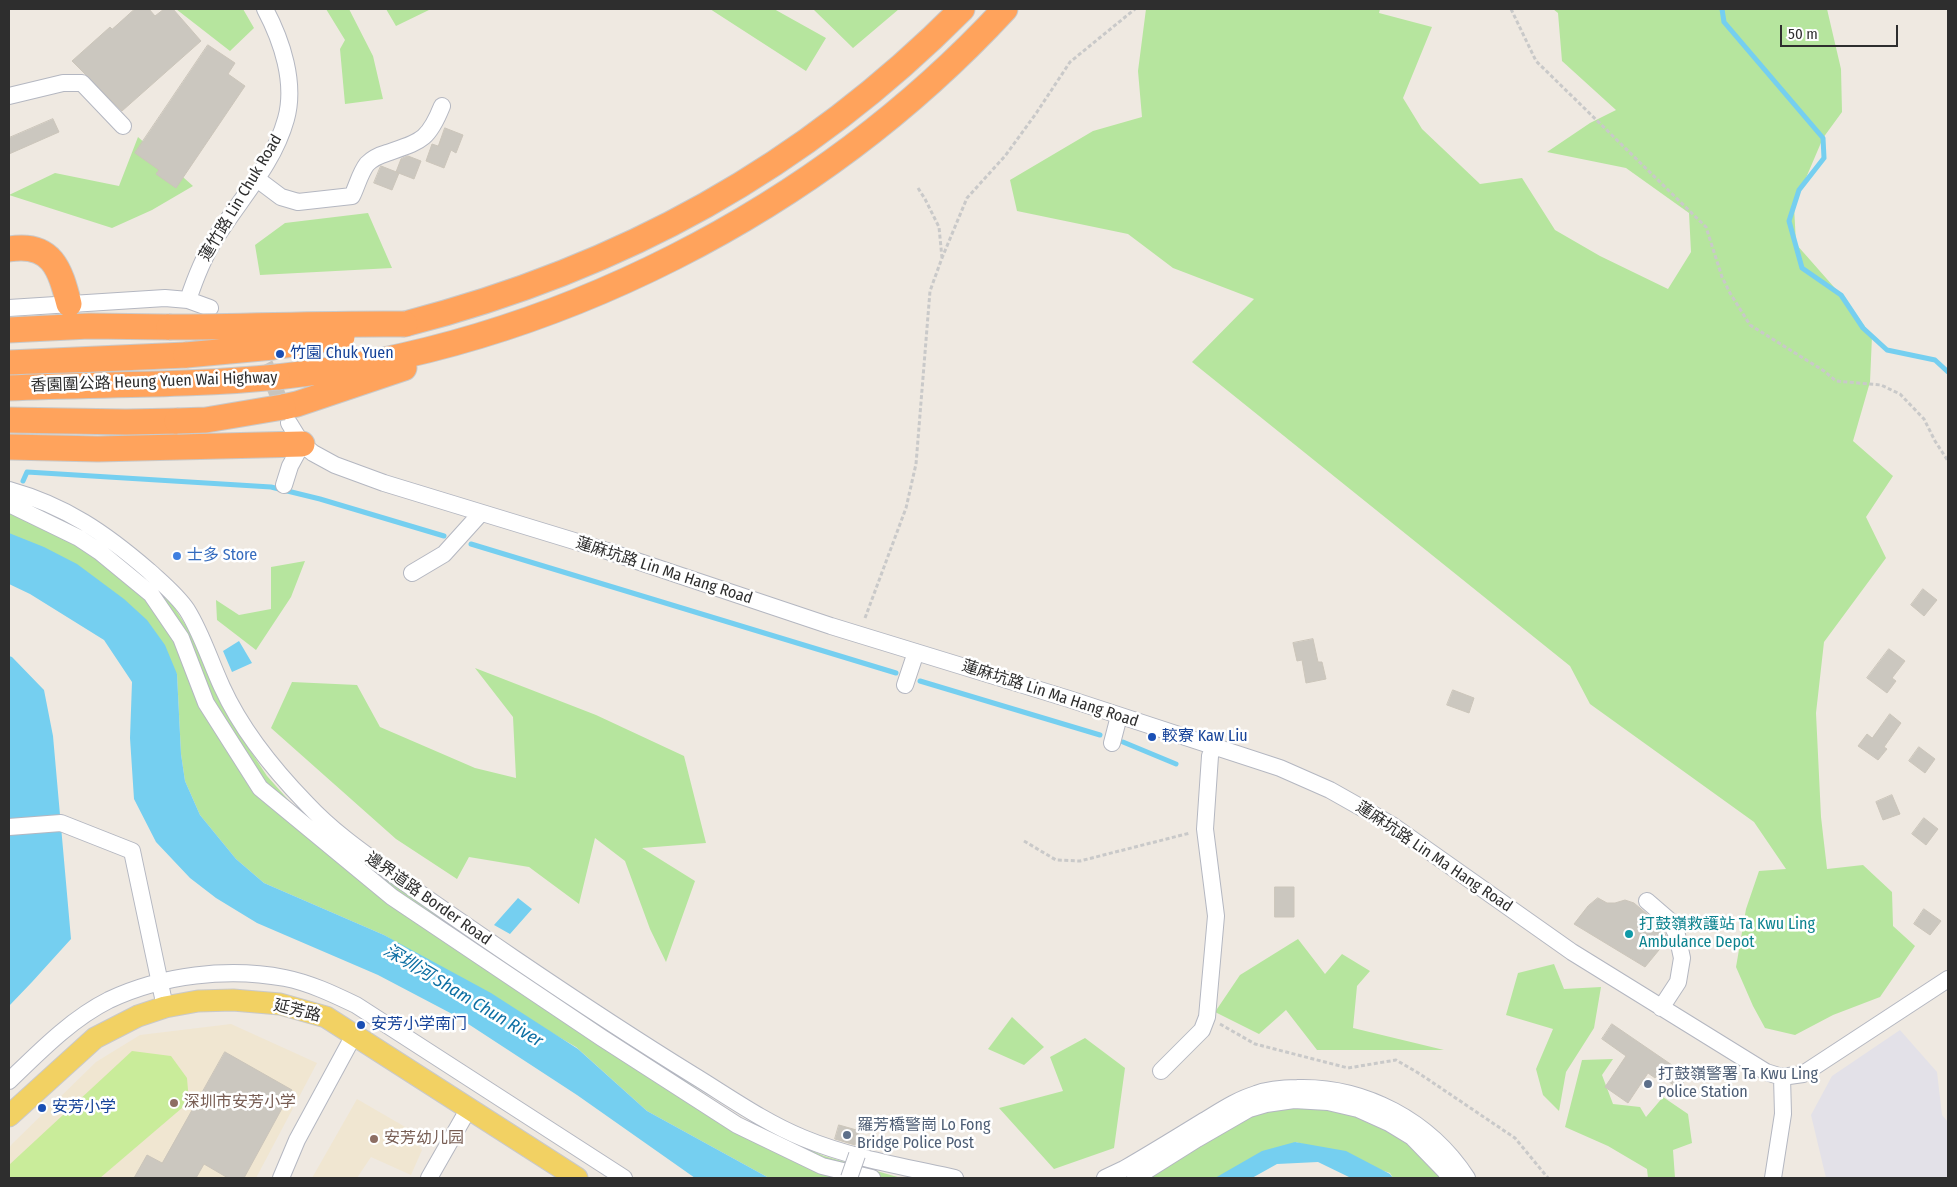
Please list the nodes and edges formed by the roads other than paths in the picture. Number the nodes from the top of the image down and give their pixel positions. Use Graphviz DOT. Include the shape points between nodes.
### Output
graph roads {
  1 [pos="265,9"];
  2 [pos="962,9"];
  3 [pos="1005,9"];
  4 [pos="9,96"];
  5 [pos="442,106"];
  6 [pos="124,126"];
  7 [pos="257,179"];
  8 [pos="9,249"];
  9 [pos="188,300"];
  10 [pos="69,304"];
  11 [pos="9,308"];
  12 [pos="210,308"];
  13 [pos="405,324"];
  14 [pos="9,330"];
  15 [pos="482,334"];
  16 [pos="9,363"];
  17 [pos="9,388"];
  18 [pos="9,420"];
  19 [pos="289,423"];
  20 [pos="302,444"];
  21 [pos="9,447"];
  22 [pos="284,485"];
  23 [pos="9,490"];
  24 [pos="9,504"];
  25 [pos="481,513"];
  26 [pos="412,573"];
  27 [pos="916,652"];
  28 [pos="905,685"];
  29 [pos="1119,716"];
  30 [pos="1112,743"];
  31 [pos="1212,746"];
  32 [pos="9,827"];
  33 [pos="1647,901"];
  34 [pos="1948,980"];
  35 [pos="161,983"];
  36 [pos="165,1007"];
  37 [pos="1661,1008"];
  38 [pos="354,1035"];
  39 [pos="1161,1071"];
  40 [pos="1782,1076"];
  41 [pos="9,1081"];
  42 [pos="469,1108"];
  43 [pos="9,1116"];
  44 [pos="857,1155"];
  45 [pos="281,1178"];
  46 [pos="429,1178"];
  47 [pos="577,1178"];
  48 [pos="624,1178"];
  49 [pos="849,1178"];
  50 [pos="872,1178"];
  51 [pos="955,1178"];
  52 [pos="1105,1178"];
  53 [pos="1135,1178"];
  54 [pos="1450,1178"];
  55 [pos="1467,1178"];
  56 [pos="1774,1178"];
  1 -- 7 [label="street, 蓮竹路 Lin Chuk Road" via="279,41 288,74 289,100 279,140"];
  2 -- 13 [label="highway, 香園圍公路 Heung Yuen Wai Highway" via="858,104 813,138 719,198 624,247 570,270 466,308"];
  3 -- 15 [label="highway, 香園圍公路 Heung Yuen Wai Highway" via="908,101 789,190 654,266 561,307"];
  4 -- 6 [label="street" via="63,83 82,83"];
  5 -- 7 [label="street" via="426,136 380,155 367,164 352,196 298,202 281,197"];
  7 -- 9 [label="street, 蓮竹路 Lin Chuk Road" via="214,240"];
  8 -- 10 [label="highway" via="33,249 53,261 62,276"];
  9 -- 10 [label="street" via="165,298"];
  9 -- 12 [label="street"];
  10 -- 11 [label="street"];
  13 -- 14 [label="highway, bridge" via="89,326"];
  13 -- 16 [label="highway, 香園圍公路 Heung Yuen Wai Highway, bridge" via="316,341 236,351"];
  15 -- 17 [label="highway, 香園圍公路 Heung Yuen Wai Highway, bridge" via="405,354 301,374 230,382"];
  15 -- 18 [label="highway, bridge" via="424,361 297,404 206,420"];
  19 -- 20 [label="street, 蓮麻坑路 Lin Ma Hang Road"];
  20 -- 21 [label="highway" via="98,449"];
  20 -- 22 [label="street"];
  20 -- 25 [label="street, 蓮麻坑路 Lin Ma Hang Road" via="328,462 351,471"];
  23 -- 44 [label="street, 邊界道路 Border Road" via="77,516 123,549 170,591 188,612 221,686 254,743 286,783 340,835 609,1022 742,1106 804,1138"];
  24 -- 50 [label="street" via="79,538 151,594 181,638 206,703 260,788 392,898 737,1125 822,1166"];
  25 -- 26 [label="street" via="444,554"];
  25 -- 27 [label="street, 蓮麻坑路 Lin Ma Hang Road"];
  27 -- 28 [label="street"];
  27 -- 29 [label="street, 蓮麻坑路 Lin Ma Hang Road"];
  29 -- 30 [label="street"];
  29 -- 31 [label="street, 蓮麻坑路 Lin Ma Hang Road"];
  31 -- 37 [label="street, 蓮麻坑路 Lin Ma Hang Road" via="1280,768 1364,808 1564,946"];
  31 -- 39 [label="street" via="1205,829 1216,916 1207,1017 1202,1030"];
  32 -- 35 [label="street" via="61,823 132,851"];
  33 -- 37 [label="street" via="1669,920 1677,935 1682,958 1678,982"];
  34 -- 40 [label="street" via="1803,1074"];
  35 -- 36 [label="street"];
  35 -- 41 [label="street" via="109,1001 75,1022 42,1048"];
  35 -- 48 [label="street" via="208,974 256,974 286,978 321,989 356,1005"];
  36 -- 38 [label="main road, 延芳路" via="198,1001 233,1000 280,1004 326,1017"];
  36 -- 43 [label="main road, 延芳路" via="138,1016 95,1038"];
  37 -- 40 [label="street, 蓮麻坑路 Lin Ma Hang Road" via="1766,1072"];
  38 -- 42 [label="main road, 延芳路"];
  38 -- 45 [label="street" via="297,1140"];
  40 -- 56 [label="street" via="1783,1114"];
  42 -- 46 [label="street"];
  42 -- 47 [label="main road, 延芳路"];
  44 -- 49 [label="street, bridge"];
  44 -- 51 [label="street, 邊界道路 Border Road"];
  52 -- 55 [label="street" via="1240,1100 1268,1090 1307,1088 1348,1093 1398,1113 1421,1127 1442,1146"];
  53 -- 54 [label="street" via="1249,1109 1294,1100 1358,1109 1389,1122 1412,1137"];
}
